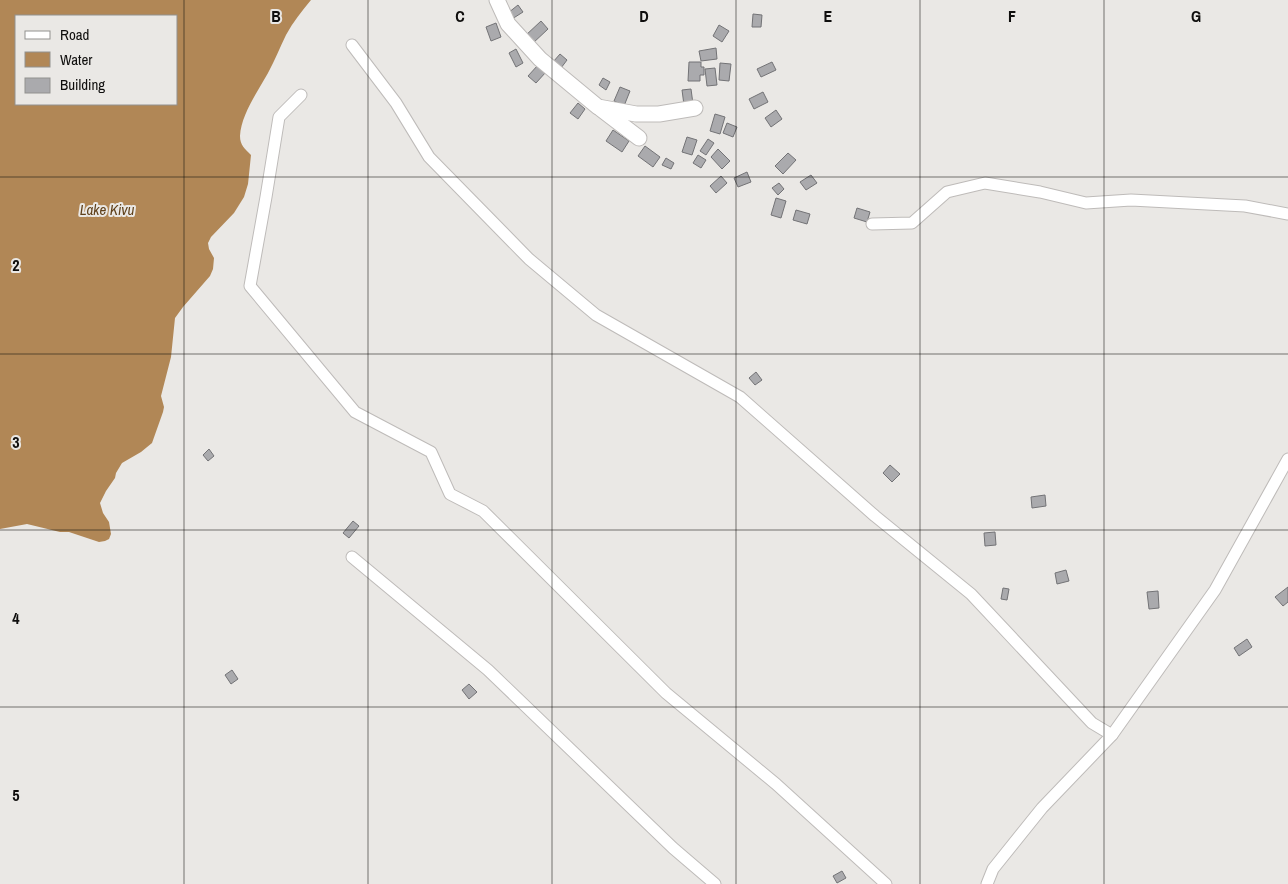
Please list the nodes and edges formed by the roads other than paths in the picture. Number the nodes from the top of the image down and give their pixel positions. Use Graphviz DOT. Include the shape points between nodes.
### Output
graph roads {
  1 [pos="497,0"];
  2 [pos="352,45"];
  3 [pos="301,95"];
  4 [pos="598,107"];
  5 [pos="695,108"];
  6 [pos="639,138"];
  7 [pos="1288,214"];
  8 [pos="872,224"];
  9 [pos="1288,459"];
  10 [pos="352,557"];
  11 [pos="1112,735"];
  12 [pos="715,884"];
  13 [pos="886,884"];
  14 [pos="987,884"];
  1 -- 4 [label="street" via="508,24 540,59"];
  2 -- 11 [label="street" via="396,103 429,157 529,259 596,315 740,397 875,516 971,594 1092,723"];
  3 -- 13 [label="street" via="279,117 250,286 355,412 432,452 450,494 484,511 666,693 776,784"];
  4 -- 5 [label="street" via="636,114"];
  4 -- 6 [label="street"];
  7 -- 8 [label="street" via="1245,206 1130,200 1086,203 985,183 946,192 912,223"];
  9 -- 11 [label="street" via="1215,590"];
  10 -- 12 [label="street" via="488,670 673,848"];
  11 -- 14 [label="street" via="1042,808 993,869"];
}
